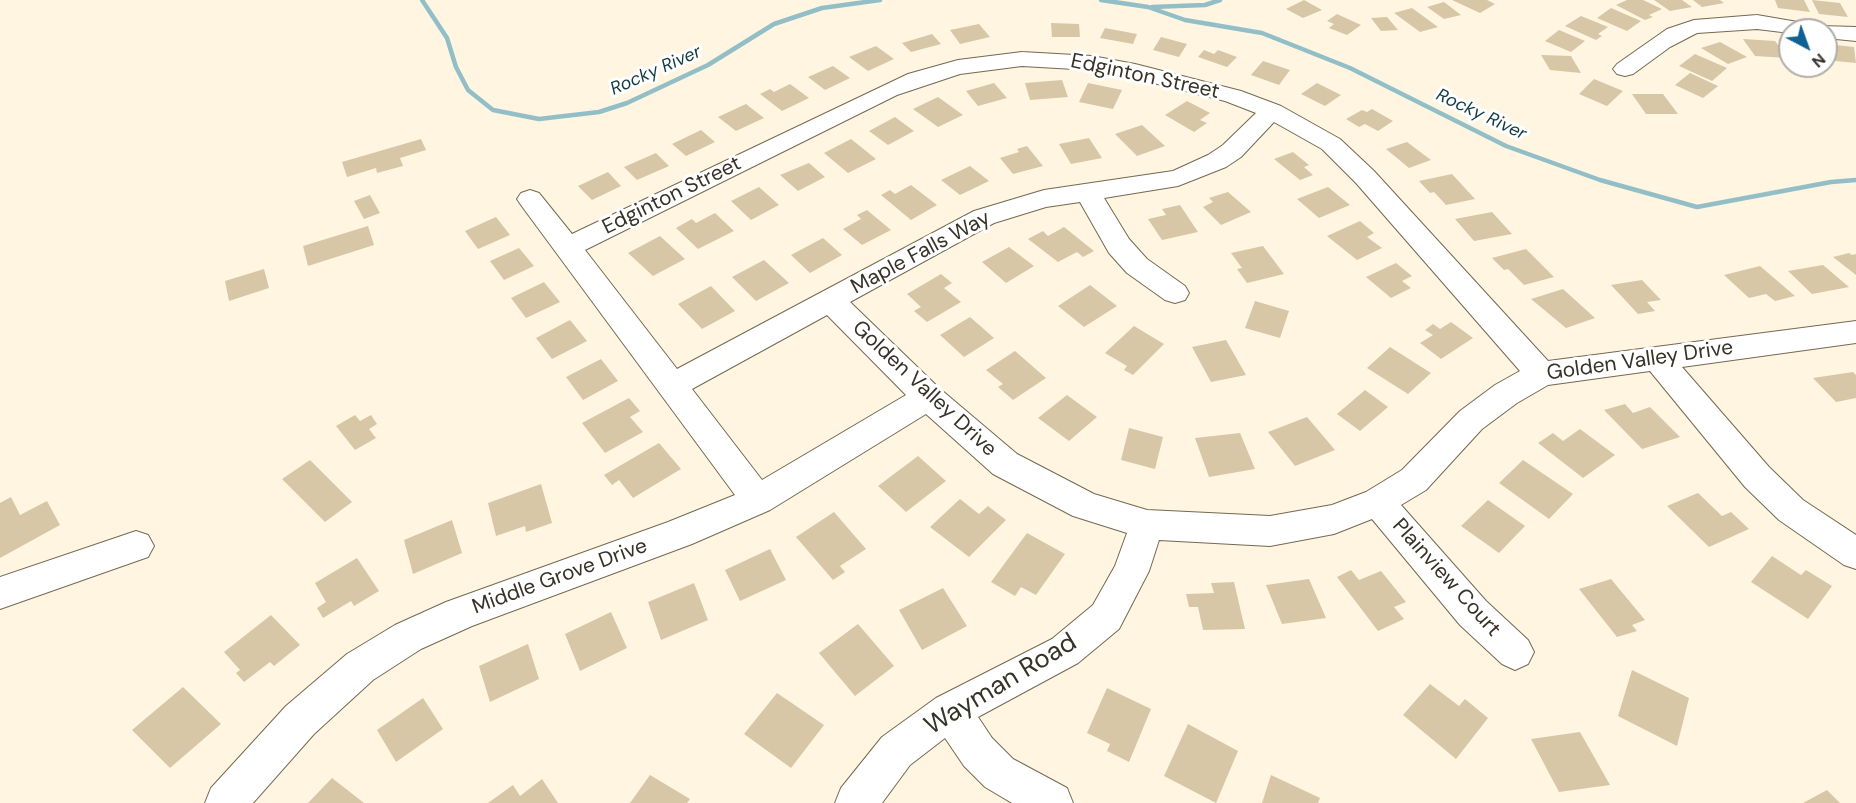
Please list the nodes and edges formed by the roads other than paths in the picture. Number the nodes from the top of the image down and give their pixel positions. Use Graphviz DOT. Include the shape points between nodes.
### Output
graph roads {
  1 [pos="1745,0"];
  2 [pos="1757,22"];
  3 [pos="1778,25"];
  4 [pos="1838,32"];
  5 [pos="1856,34"];
  6 [pos="1625,69"];
  7 [pos="1272,111"];
  8 [pos="1087,192"];
  9 [pos="530,199"];
  10 [pos="568,247"];
  11 [pos="1175,293"];
  12 [pos="831,301"];
  13 [pos="1856,332"];
  14 [pos="1656,357"];
  15 [pos="1541,374"];
  16 [pos="673,386"];
  17 [pos="928,397"];
  18 [pos="758,500"];
  19 [pos="1378,502"];
  20 [pos="1147,525"];
  21 [pos="136,546"];
  22 [pos="1856,554"];
  23 [pos="0,593"];
  24 [pos="1515,652"];
  25 [pos="950,711"];
  26 [pos="226,803"];
  27 [pos="856,803"];
  28 [pos="1052,803"];
  1 -- 2 [label="street"];
  2 -- 3 [label="street"];
  2 -- 6 [label="street" via="1712,24 1676,34"];
  4 -- 5 [label="street"];
  7 -- 8 [label="street, Maple Falls Way" via="1232,151 1198,170 1178,178"];
  7 -- 10 [label="street, Edginton Street" via="1233,96 1092,63 1022,59 958,67 889,90"];
  7 -- 15 [label="street, Edginton Street" via="1331,144 1347,159"];
  8 -- 11 [label="street" via="1119,246 1137,266"];
  8 -- 12 [label="street, Maple Falls Way" via="1044,199 984,217"];
  9 -- 10 [label="street"];
  10 -- 16 [label="street"];
  12 -- 16 [label="street, Maple Falls Way"];
  12 -- 17 [label="street, Golden Valley Drive"];
  13 -- 14 [label="street, Golden Valley Drive"];
  14 -- 15 [label="street, Golden Valley Drive"];
  14 -- 22 [label="street" via="1757,477 1791,510"];
  15 -- 19 [label="street, Golden Valley Drive" via="1471,420 1414,480"];
  16 -- 18 [label="street"];
  17 -- 18 [label="street, Middle Grove Drive"];
  17 -- 20 [label="street, Golden Valley Drive" via="1005,464 1085,506"];
  18 -- 26 [label="street, Middle Grove Drive" via="408,637 360,667 300,720"];
  19 -- 20 [label="street, Golden Valley Drive" via="1334,519 1270,531"];
  19 -- 24 [label="street, Plainview Court" via="1473,613"];
  20 -- 25 [label="street, Wayman Road" via="1131,571 1106,617 1065,651"];
  21 -- 23 [label="street"];
  25 -- 27 [label="street, Wayman Road" via="896,751"];
  25 -- 28 [label="street" via="978,752 999,773"];
}
